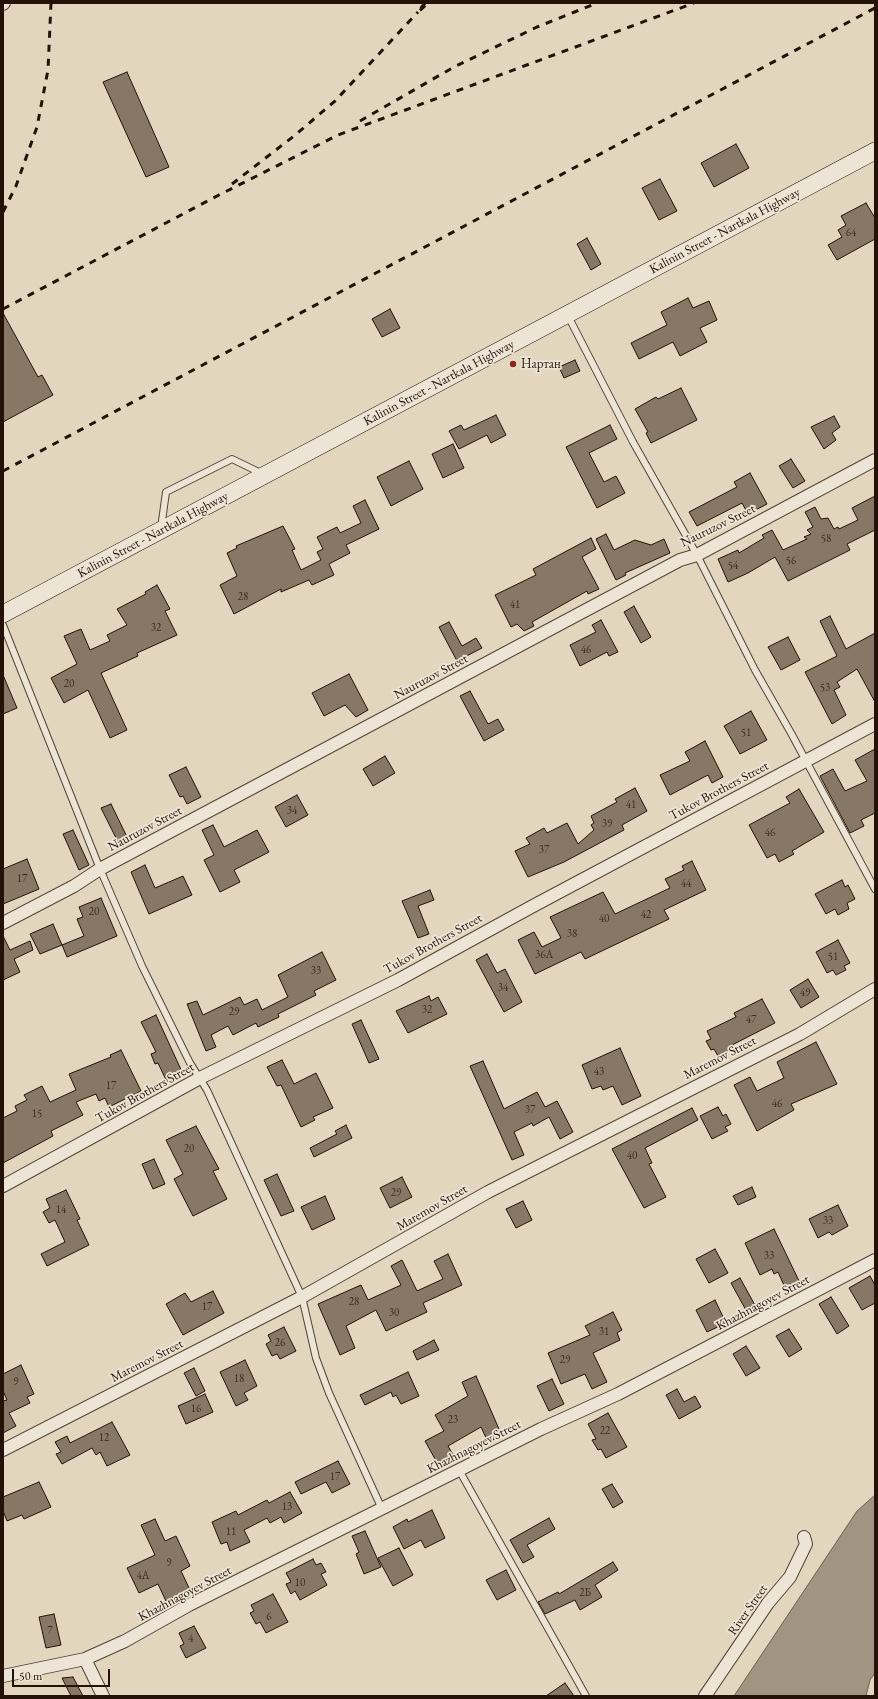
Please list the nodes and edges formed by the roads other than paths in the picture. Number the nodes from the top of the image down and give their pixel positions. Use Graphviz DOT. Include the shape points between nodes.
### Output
graph roads {
  1 [pos="875,151"];
  2 [pos="567,315"];
  3 [pos="875,460"];
  4 [pos="266,475"];
  5 [pos="160,532"];
  6 [pos="697,555"];
  7 [pos="3,614"];
  8 [pos="3,625"];
  9 [pos="875,724"];
  10 [pos="806,761"];
  11 [pos="100,868"];
  12 [pos="875,889"];
  13 [pos="3,923"];
  14 [pos="875,990"];
  15 [pos="200,1078"];
  16 [pos="3,1186"];
  17 [pos="875,1260"];
  18 [pos="302,1297"];
  19 [pos="3,1450"];
  20 [pos="459,1470"];
  21 [pos="382,1509"];
  22 [pos="804,1537"];
  23 [pos="85,1660"];
  24 [pos="3,1676"];
  25 [pos="103,1696"];
  26 [pos="586,1696"];
  27 [pos="705,1696"];
  1 -- 2 [label="main road, Kalinin Street - Nartkala Highway"];
  2 -- 4 [label="main road, Kalinin Street - Nartkala Highway"];
  2 -- 6 [label="lane" via="633,442"];
  3 -- 6 [label="street, Nauruzov Street"];
  4 -- 5 [label="main road, Kalinin Street - Nartkala Highway"];
  4 -- 5 [label="lane" via="232,458 166,492"];
  5 -- 7 [label="main road, Kalinin Street - Nartkala Highway"];
  6 -- 10 [label="lane" via="755,670"];
  6 -- 11 [label="street, Nauruzov Street" via="680,560"];
  8 -- 11 [label="lane"];
  9 -- 10 [label="street, Tukov Brothers Street"];
  10 -- 12 [label="lane"];
  10 -- 15 [label="street, Tukov Brothers Street" via="398,980"];
  11 -- 13 [label="street, Nauruzov Street" via="74,886"];
  11 -- 15 [label="lane" via="142,966"];
  14 -- 18 [label="street, Maremov Street" via="800,1034 488,1192"];
  15 -- 16 [label="street, Tukov Brothers Street"];
  15 -- 18 [label="lane"];
  17 -- 20 [label="street, Khazhnagoyev Street" via="618,1394"];
  18 -- 19 [label="street, Maremov Street"];
  18 -- 21 [label="lane" via="316,1358"];
  20 -- 21 [label="street, Khazhnagoyev Street"];
  20 -- 26 [label="lane"];
  21 -- 23 [label="street, Khazhnagoyev Street"];
  22 -- 27 [label="street, River Street" via="806,1544 790,1577 768,1603"];
  23 -- 24 [label="street"];
  23 -- 25 [label="street"];
}
